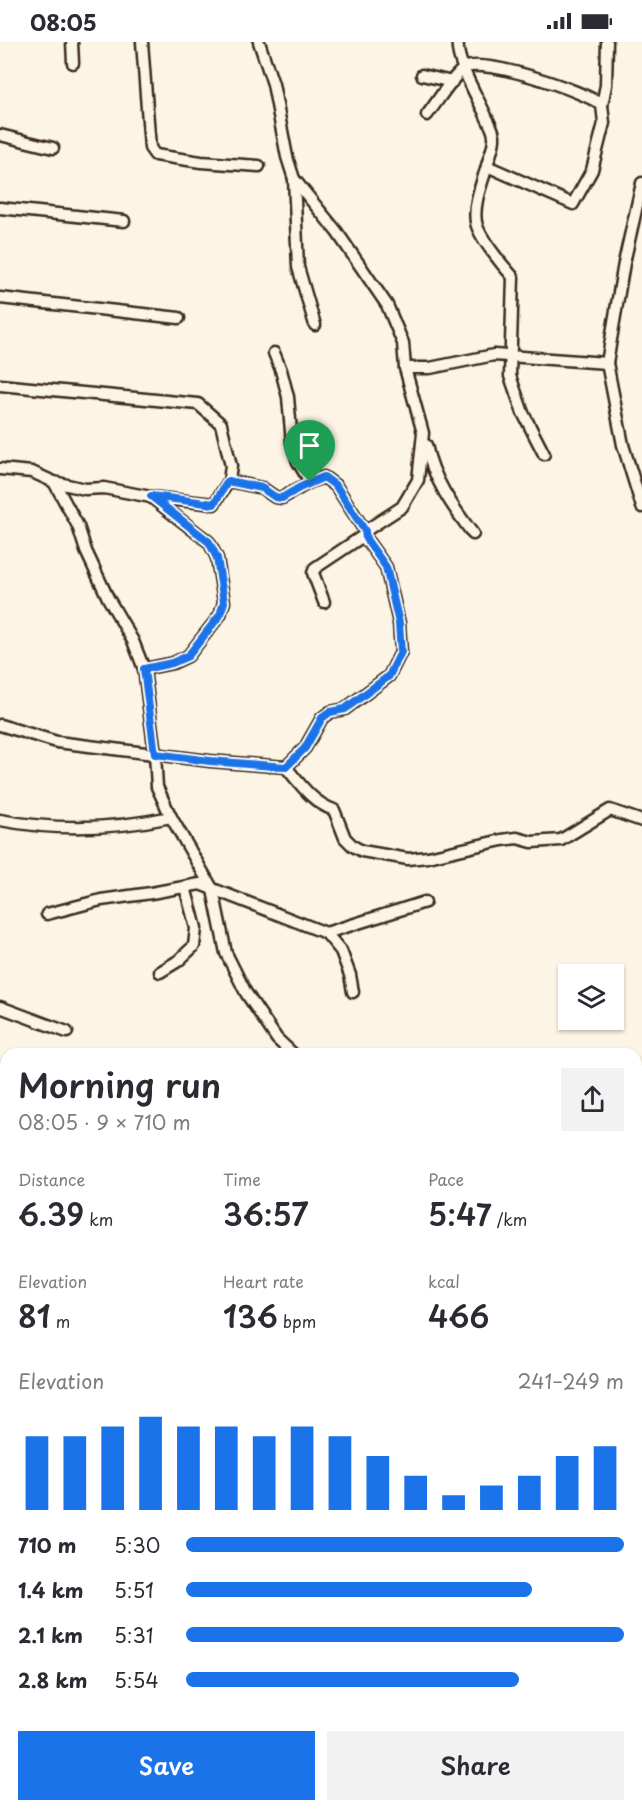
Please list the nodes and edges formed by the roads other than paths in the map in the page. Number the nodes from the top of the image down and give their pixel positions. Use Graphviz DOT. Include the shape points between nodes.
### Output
graph roads {
  1 [pos="72,42"];
  2 [pos="142,42"];
  3 [pos="259,42"];
  4 [pos="458,42"];
  5 [pos="607,42"];
  6 [pos="73,63"];
  7 [pos="464,68"];
  8 [pos="422,75"];
  9 [pos="452,82"];
  10 [pos="602,105"];
  11 [pos="427,115"];
  12 [pos="0,135"];
  13 [pos="53,148"];
  14 [pos="260,166"];
  15 [pos="487,166"];
  16 [pos="294,180"];
  17 [pos="642,183"];
  18 [pos="0,208"];
  19 [pos="124,221"];
  20 [pos="0,298"];
  21 [pos="179,318"];
  22 [pos="315,325"];
  23 [pos="274,352"];
  24 [pos="510,356"];
  25 [pos="607,363"];
  26 [pos="405,368"];
  27 [pos="0,385"];
  28 [pos="423,433"];
  29 [pos="544,454"];
  30 [pos="0,469"];
  31 [pos="228,481"];
  32 [pos="54,482"];
  33 [pos="310,482"];
  34 [pos="151,496"];
  35 [pos="642,507"];
  36 [pos="366,533"];
  37 [pos="473,534"];
  38 [pos="324,602"];
  39 [pos="144,669"];
  40 [pos="0,725"];
  41 [pos="155,754"];
  42 [pos="286,767"];
  43 [pos="171,817"];
  44 [pos="0,820"];
  45 [pos="642,821"];
  46 [pos="185,886"];
  47 [pos="213,890"];
  48 [pos="425,902"];
  49 [pos="47,914"];
  50 [pos="326,933"];
  51 [pos="160,972"];
  52 [pos="353,992"];
  53 [pos="0,1006"];
  54 [pos="68,1032"];
  55 [pos="287,1048"];
  1 -- 6 [label="street"];
  2 -- 14 [label="street" via="150,148 155,154"];
  3 -- 16 [label="street" via="273,84"];
  4 -- 7 [label="street"];
  5 -- 10 [label="street"];
  7 -- 9 [label="street"];
  7 -- 10 [label="street" via="475,64 541,79"];
  7 -- 15 [label="street" via="495,137"];
  8 -- 9 [label="street"];
  9 -- 11 [label="street"];
  10 -- 15 [label="street" via="604,123 592,170 573,204"];
  12 -- 13 [label="street"];
  15 -- 24 [label="street" via="476,204 476,224 513,277"];
  16 -- 22 [label="street" via="298,267"];
  16 -- 26 [label="street" via="337,232 387,304 403,343"];
  17 -- 25 [label="street"];
  18 -- 19 [label="street"];
  20 -- 21 [label="street"];
  23 -- 33 [label="street" via="288,397 292,443"];
  24 -- 25 [label="street"];
  24 -- 26 [label="street"];
  24 -- 29 [label="street" via="510,376"];
  25 -- 35 [label="street" via="623,445"];
  26 -- 28 [label="street"];
  27 -- 31 [label="street" via="198,404 221,424 231,466"];
  28 -- 36 [label="street" via="418,480 402,507"];
  28 -- 37 [label="street" via="443,492"];
  30 -- 32 [label="street" via="32,472"];
  31 -- 33 [label="street" via="262,488 282,498"];
  31 -- 34 [label="street" via="214,504"];
  32 -- 34 [label="street"];
  32 -- 39 [label="street"];
  33 -- 36 [label="street" via="324,477 336,486"];
  34 -- 39 [label="street" via="209,542 217,558 224,602 220,615 188,656"];
  36 -- 38 [label="street" via="315,568 313,573"];
  36 -- 42 [label="street" via="366,539 386,567 399,623 401,652 389,676 345,709 322,718 305,748"];
  39 -- 41 [label="street"];
  40 -- 41 [label="street" via="57,742"];
  41 -- 42 [label="street"];
  41 -- 43 [label="street" via="157,787"];
  42 -- 45 [label="street" via="322,806 334,810 352,846 408,859 517,838 532,842 561,840 610,810"];
  43 -- 44 [label="street" via="88,828"];
  43 -- 47 [label="street"];
  46 -- 47 [label="street" via="200,884"];
  46 -- 49 [label="street"];
  46 -- 51 [label="street" via="196,928 194,946"];
  47 -- 50 [label="street"];
  47 -- 55 [label="street" via="226,953 246,993"];
  48 -- 50 [label="street"];
  50 -- 52 [label="street" via="341,951"];
  53 -- 54 [label="street"];
}
